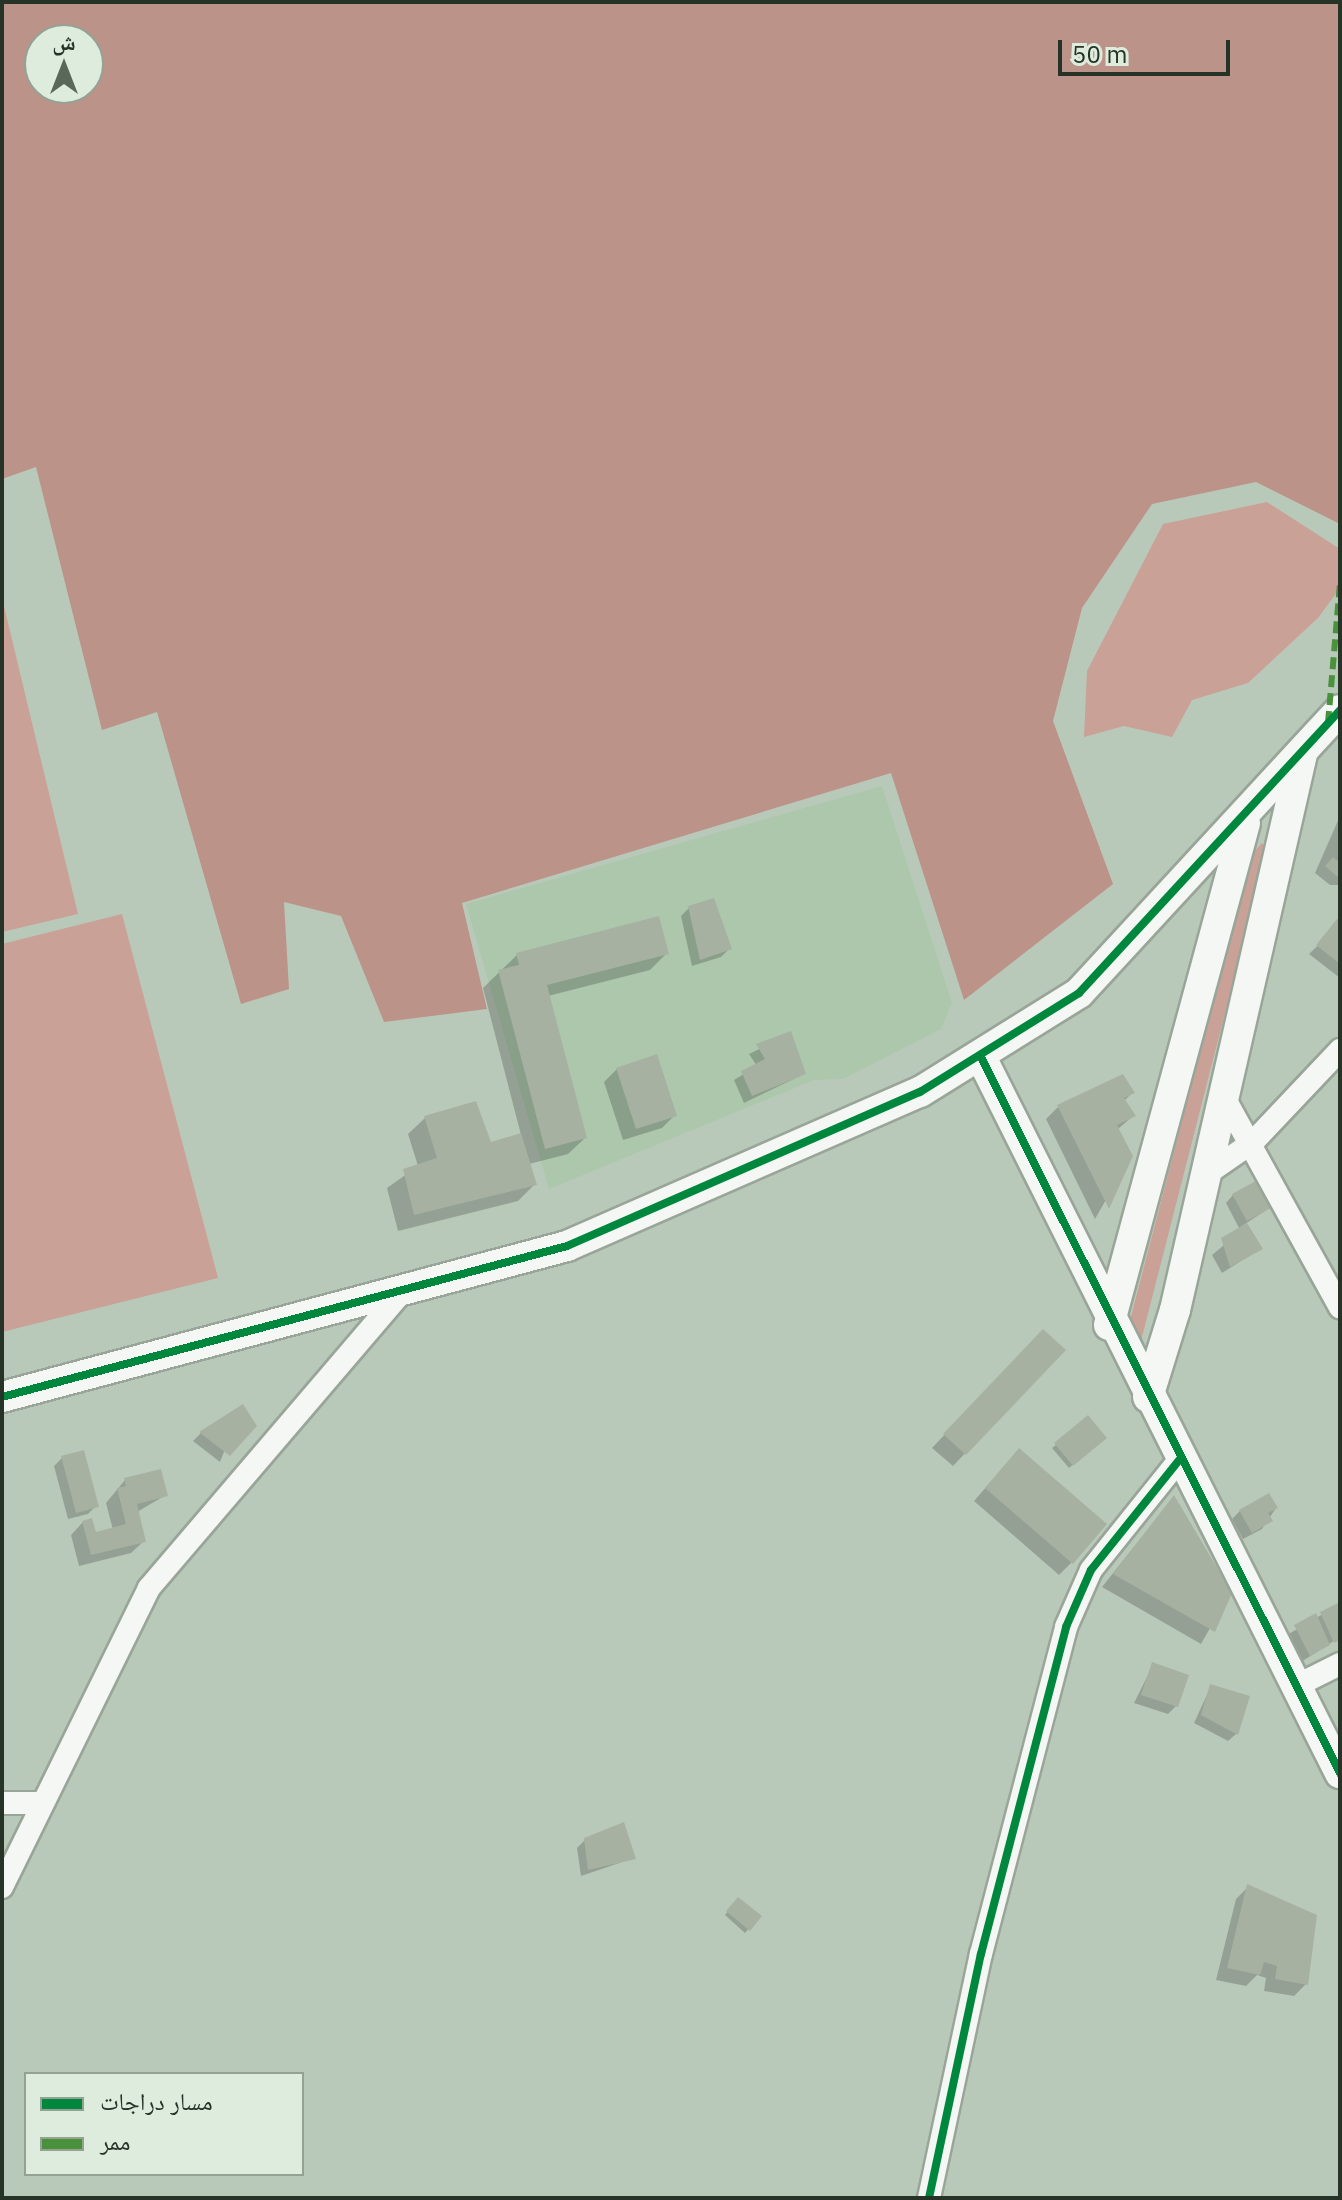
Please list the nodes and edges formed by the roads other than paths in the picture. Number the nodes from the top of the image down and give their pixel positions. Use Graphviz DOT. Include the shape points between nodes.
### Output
graph roads {
  1 [pos="1340,710"];
  2 [pos="1303,750"];
  3 [pos="1246,817"];
  4 [pos="1340,1050"];
  5 [pos="982,1059"];
  6 [pos="1225,1099"];
  7 [pos="1253,1142"];
  8 [pos="1208,1173"];
  9 [pos="399,1295"];
  10 [pos="1340,1307"];
  11 [pos="1109,1325"];
  12 [pos="2,1397"];
  13 [pos="1148,1397"];
  14 [pos="1180,1459"];
  15 [pos="1340,1664"];
  16 [pos="1296,1686"];
  17 [pos="1340,1773"];
  18 [pos="2,1803"];
  19 [pos="41,1803"];
  20 [pos="2,1887"];
  21 [pos="929,2198"];
  1 -- 2 [label="street"];
  2 -- 3 [label="street"];
  2 -- 6 [label="street"];
  3 -- 5 [label="street" via="1079,993"];
  3 -- 11 [label="street"];
  4 -- 7 [label="street"];
  5 -- 9 [label="street" via="857,1123 652,1213"];
  5 -- 11 [label="street"];
  6 -- 7 [label="street"];
  6 -- 8 [label="street"];
  7 -- 8 [label="street"];
  7 -- 10 [label="street"];
  8 -- 13 [label="street"];
  9 -- 12 [label="street"];
  9 -- 19 [label="street" via="149,1588"];
  11 -- 13 [label="street"];
  13 -- 14 [label="street"];
  14 -- 16 [label="street"];
  14 -- 21 [label="street" via="1091,1570 1066,1627 981,1954"];
  15 -- 16 [label="street"];
  16 -- 17 [label="street"];
  18 -- 19 [label="street"];
  19 -- 20 [label="street"];
}
